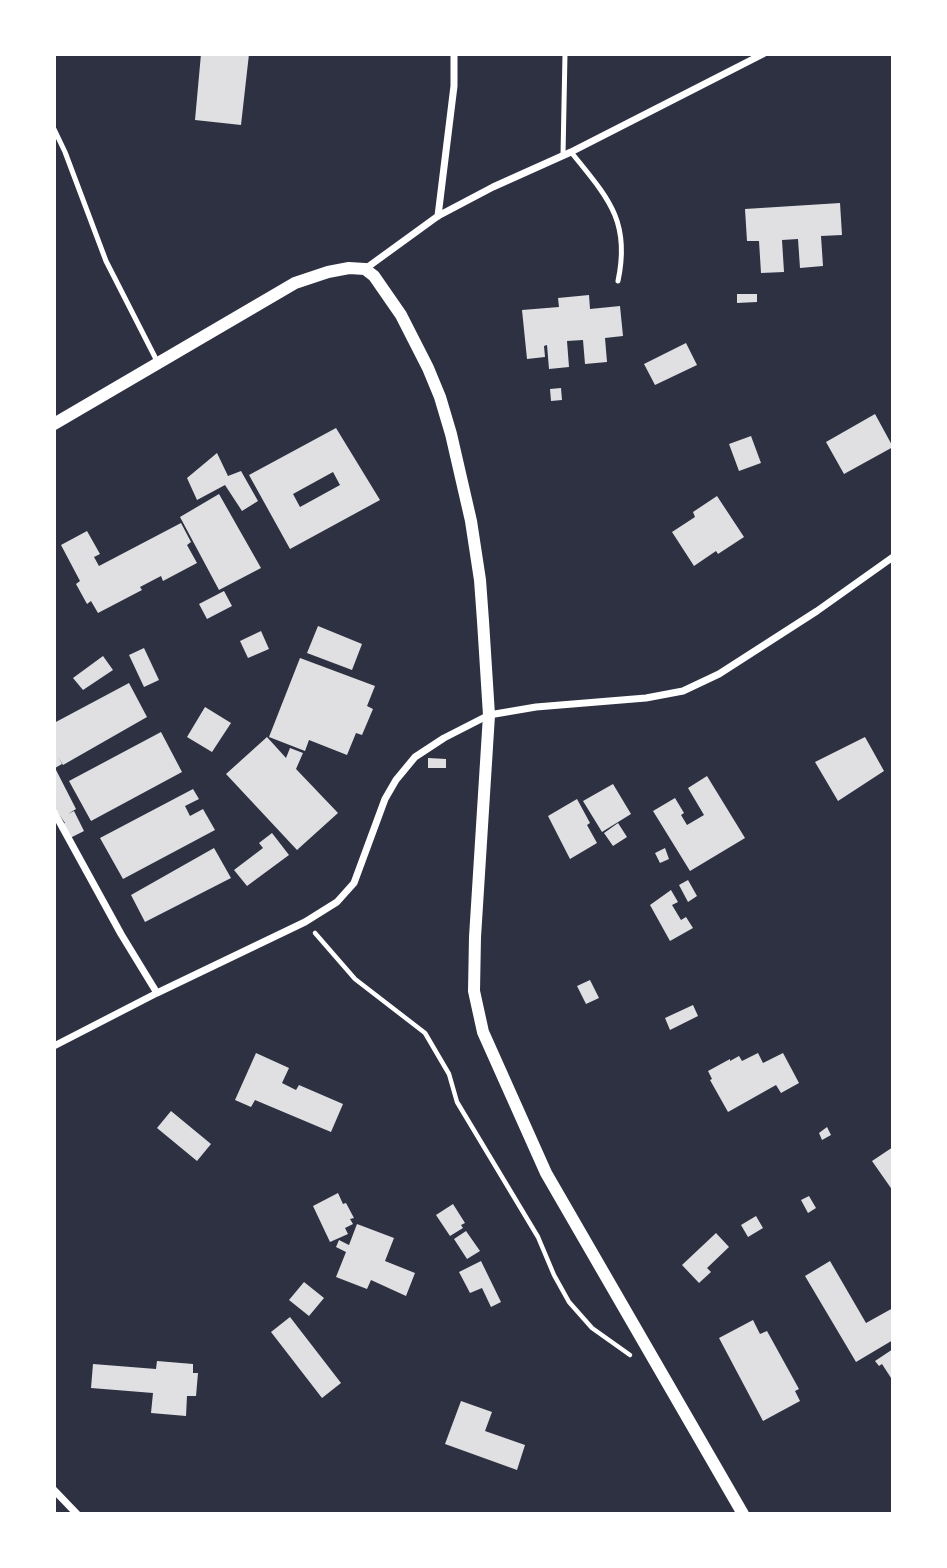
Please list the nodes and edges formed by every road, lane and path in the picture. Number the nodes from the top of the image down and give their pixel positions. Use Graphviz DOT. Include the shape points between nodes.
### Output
graph roads {
  1 [pos="454,54"];
  2 [pos="565,54"];
  3 [pos="763,54"];
  4 [pos="54,129"];
  5 [pos="567,153"];
  6 [pos="438,216"];
  7 [pos="365,269"];
  8 [pos="618,281"];
  9 [pos="158,363"];
  10 [pos="54,424"];
  11 [pos="893,557"];
  12 [pos="489,715"];
  13 [pos="54,811"];
  14 [pos="306,922"];
  15 [pos="157,993"];
  16 [pos="54,1046"];
  17 [pos="659,1369"];
  18 [pos="54,1490"];
  19 [pos="77,1514"];
  20 [pos="743,1514"];
  1 -- 6 [label="street"];
  2 -- 5 [label="lane"];
  3 -- 5 [label="street"];
  4 -- 9 [label="lane" via="106,261"];
  5 -- 6 [label="street"];
  5 -- 8 [label="lane" via="612,208 622,237"];
  6 -- 7 [label="street"];
  7 -- 9 [label="street" via="328,272 295,284"];
  7 -- 12 [label="street" via="401,315 428,368 451,434 481,580"];
  9 -- 10 [label="street"];
  11 -- 12 [label="street" via="719,674 684,691"];
  12 -- 14 [label="street" via="427,748 405,768 385,799 349,889"];
  12 -- 17 [label="street" via="474,964 474,991 483,1032 546,1173"];
  13 -- 15 [label="street"];
  14 -- 15 [label="street"];
  14 -- 17 [label="path" via="355,979 425,1033 449,1074 457,1102 525,1213 569,1302 613,1345"];
  15 -- 16 [label="street"];
  17 -- 20 [label="street"];
  18 -- 19 [label="street"];
}
